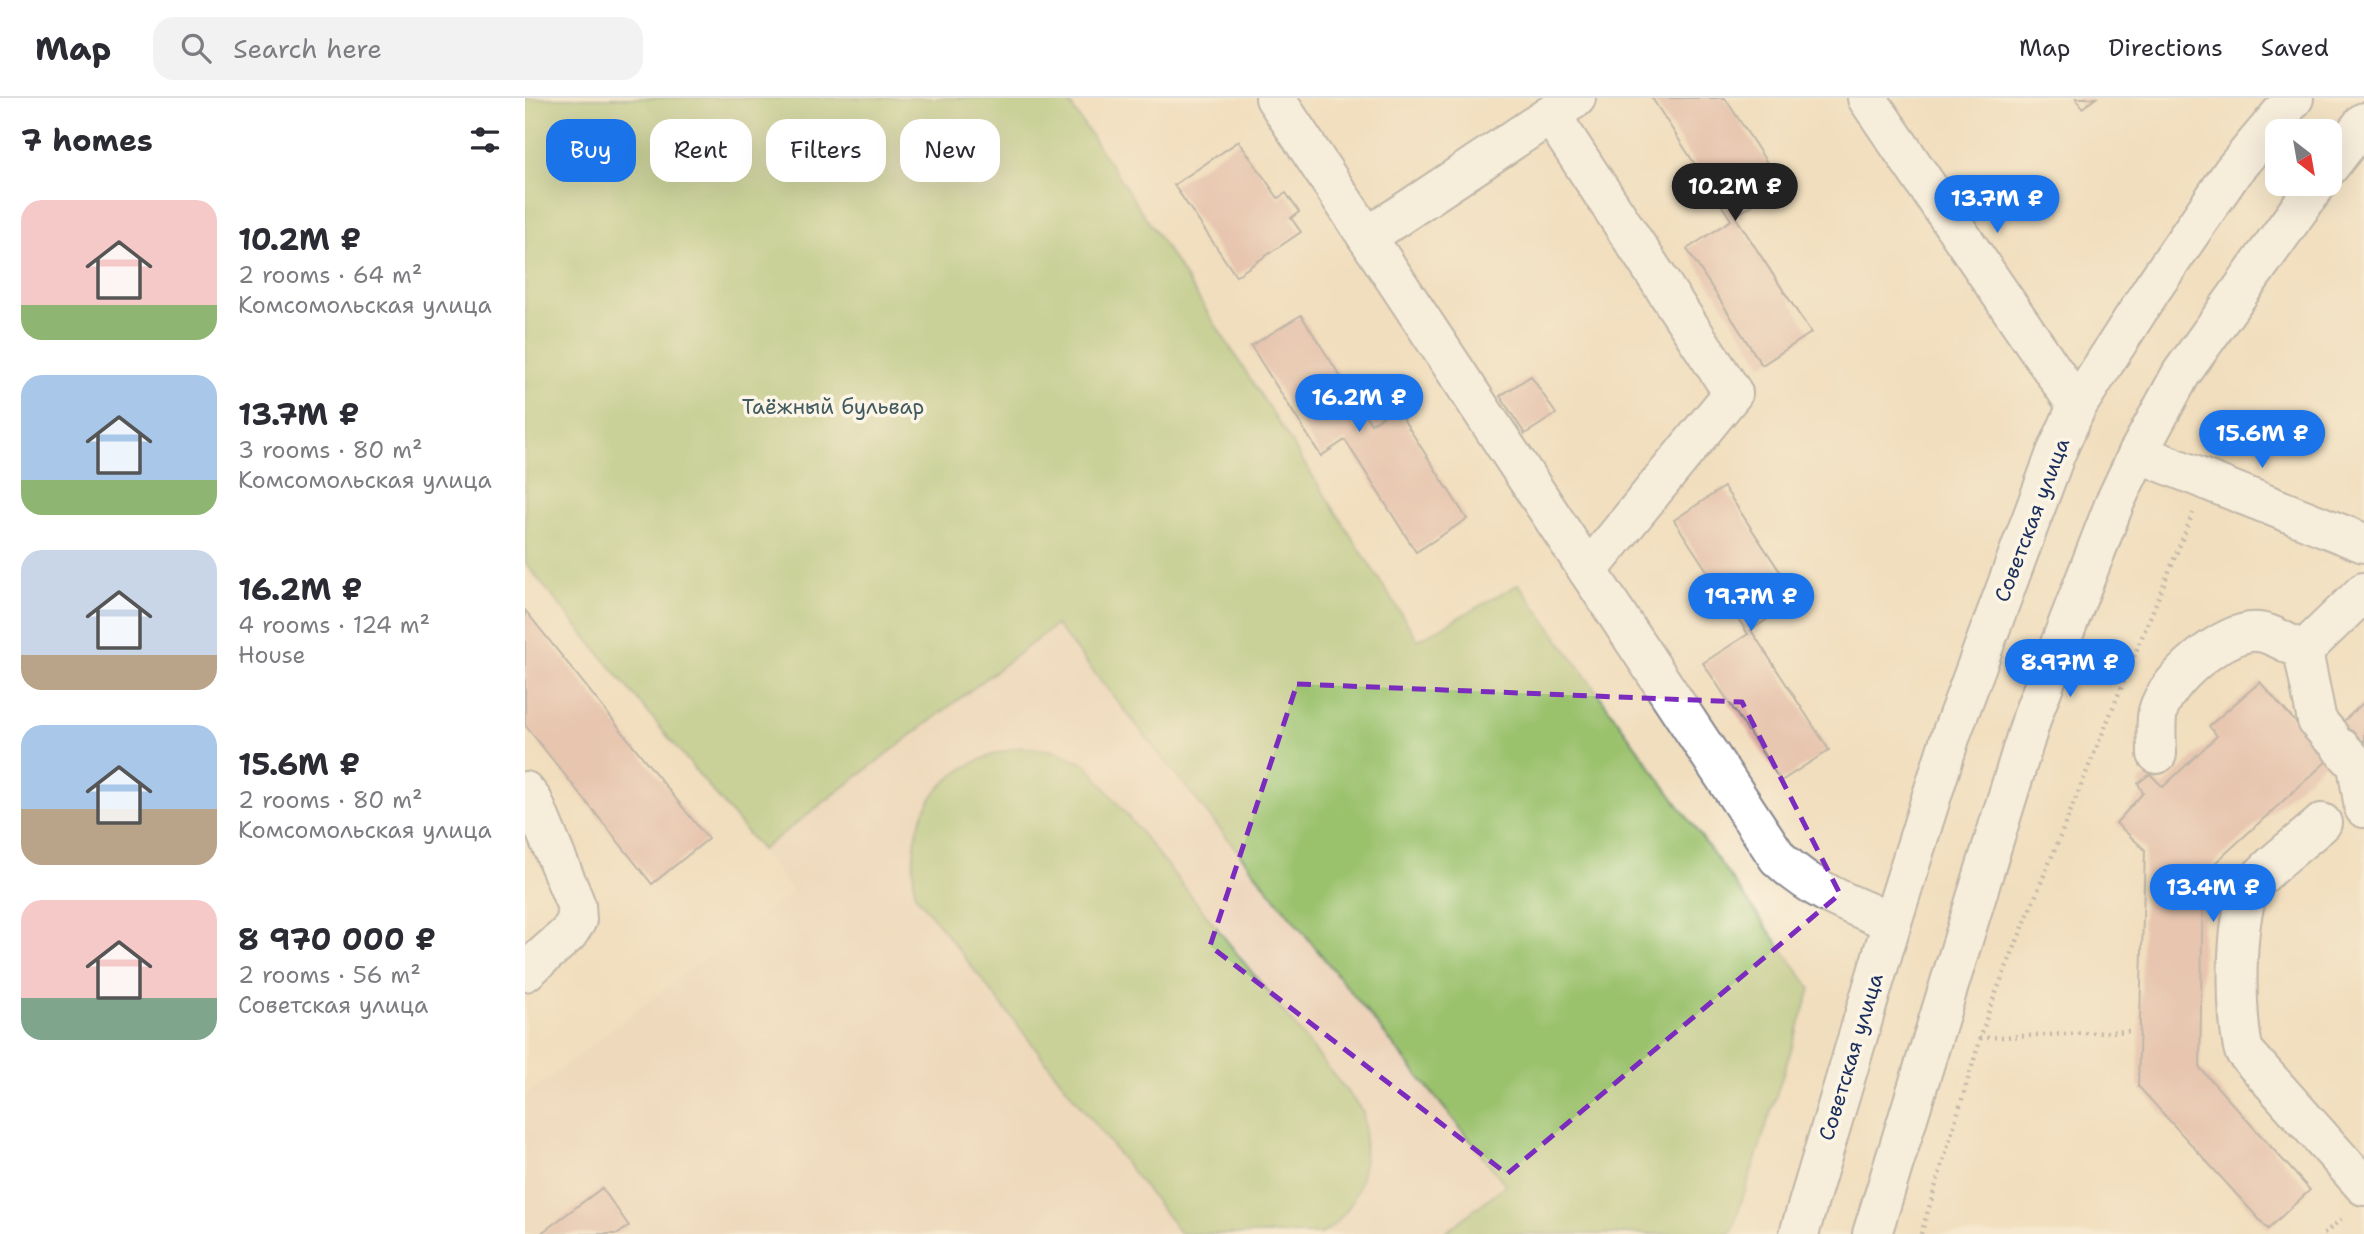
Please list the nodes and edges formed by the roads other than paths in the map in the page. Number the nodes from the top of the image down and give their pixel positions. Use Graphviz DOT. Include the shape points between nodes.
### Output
graph roads {
  1 [pos="1275,98"];
  2 [pos="1867,98"];
  3 [pos="2294,98"];
  4 [pos="1563,106"];
  5 [pos="2364,122"];
  6 [pos="2342,150"];
  7 [pos="2307,196"];
  8 [pos="1367,237"];
  9 [pos="2077,406"];
  10 [pos="2138,453"];
  11 [pos="2364,542"];
  12 [pos="1588,571"];
  13 [pos="2364,592"];
  14 [pos="2303,651"];
  15 [pos="2157,754"];
  16 [pos="525,791"];
  17 [pos="2364,808"];
  18 [pos="2322,823"];
  19 [pos="1892,922"];
  20 [pos="525,972"];
  21 [pos="2364,1186"];
  22 [pos="1799,1234"];
  23 [pos="1872,1234"];
  1 -- 8 [label="street"];
  2 -- 9 [label="street"];
  3 -- 9 [label="street, Советская улица" via="2233,172"];
  4 -- 8 [label="street"];
  4 -- 12 [label="street" via="1733,393"];
  5 -- 6 [label="street"];
  7 -- 10 [label="street" via="2181,374"];
  8 -- 12 [label="street"];
  9 -- 19 [label="street, Советская улица" via="1952,732"];
  10 -- 11 [label="street"];
  10 -- 23 [label="street" via="2034,710"];
  12 -- 19 [label="street" via="1778,858 1802,881"];
  13 -- 14 [label="street"];
  14 -- 15 [label="street" via="2260,632 2225,639 2167,690 2157,713"];
  14 -- 17 [label="street" via="2317,721 2357,765"];
  16 -- 20 [label="street" via="576,905 577,920 568,934"];
  18 -- 21 [label="street" via="2251,887 2241,910 2238,1029 2244,1051"];
  19 -- 22 [label="street, Советская улица"];
}
